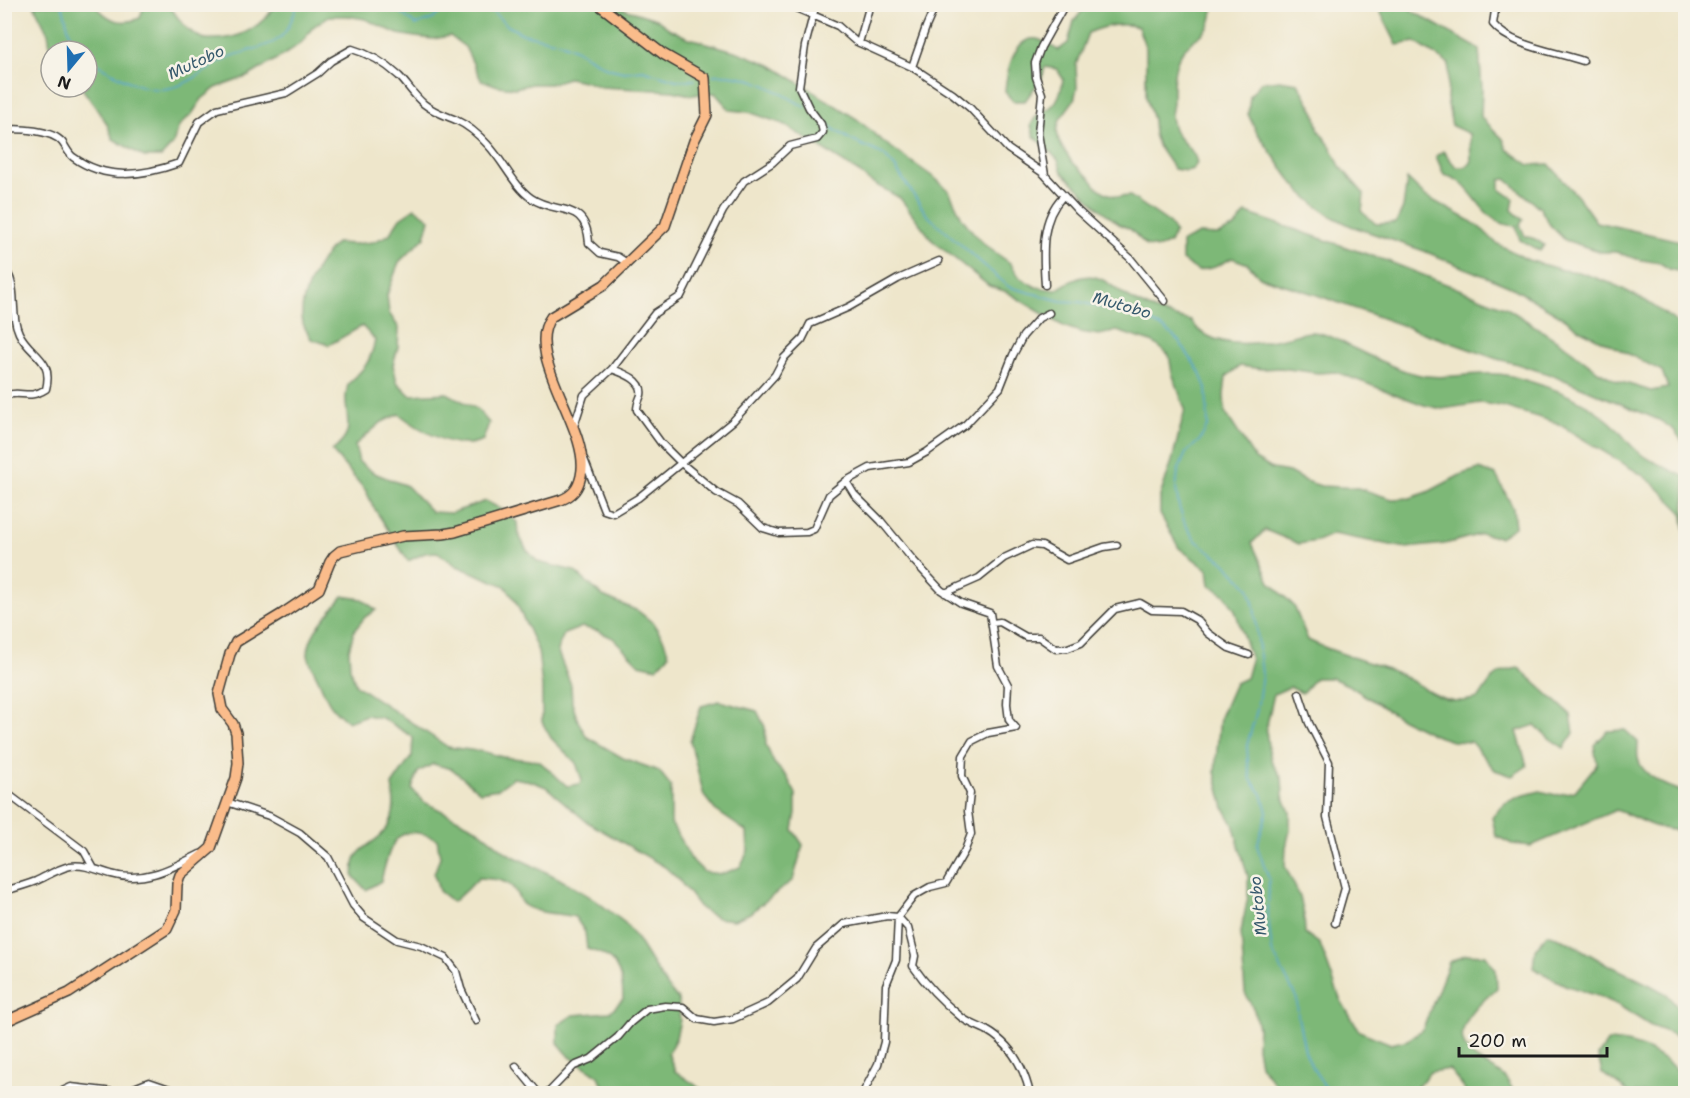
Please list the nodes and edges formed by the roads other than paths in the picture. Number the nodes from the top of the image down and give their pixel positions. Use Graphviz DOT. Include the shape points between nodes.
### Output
graph roads {
  1 [pos="598,4"];
  2 [pos="787,4"];
  3 [pos="816,4"];
  4 [pos="870,4"];
  5 [pos="936,4"];
  6 [pos="1065,4"];
  7 [pos="1496,4"];
  8 [pos="813,17"];
  9 [pos="859,44"];
  10 [pos="1583,61"];
  11 [pos="912,67"];
  12 [pos="4,130"];
  13 [pos="1045,175"];
  14 [pos="1063,195"];
  15 [pos="939,261"];
  16 [pos="627,263"];
  17 [pos="4,268"];
  18 [pos="1045,285"];
  19 [pos="1165,301"];
  20 [pos="1049,313"];
  21 [pos="612,369"];
  22 [pos="4,396"];
  23 [pos="574,427"];
  24 [pos="583,457"];
  25 [pos="680,462"];
  26 [pos="846,482"];
  27 [pos="1117,545"];
  28 [pos="945,593"];
  29 [pos="992,623"];
  30 [pos="1249,655"];
  31 [pos="1299,693"];
  32 [pos="4,791"];
  33 [pos="227,802"];
  34 [pos="211,848"];
  35 [pos="93,867"];
  36 [pos="4,891"];
  37 [pos="898,917"];
  38 [pos="1335,923"];
  39 [pos="476,1021"];
  40 [pos="4,1022"];
  41 [pos="516,1066"];
  42 [pos="864,1091"];
  43 [pos="56,1094"];
  44 [pos="184,1094"];
  45 [pos="348,1094"];
  46 [pos="368,1094"];
  47 [pos="539,1094"];
  48 [pos="547,1094"];
  49 [pos="1030,1094"];
  1 -- 16 [label="main road" via="663,54 705,78 707,116 694,141 668,221"];
  2 -- 8 [label="street"];
  3 -- 8 [label="street"];
  4 -- 9 [label="street"];
  5 -- 11 [label="street"];
  6 -- 13 [label="street" via="1035,63 1042,94 1038,133"];
  7 -- 10 [label="street" via="1493,24 1505,35"];
  8 -- 9 [label="street" via="838,26"];
  8 -- 21 [label="street" via="800,87 823,132 817,139 790,146 744,181 723,211 681,296 655,313"];
  9 -- 11 [label="street"];
  11 -- 13 [label="street" via="953,94 1008,149"];
  12 -- 16 [label="street" via="44,133 61,141 71,156 87,164 123,175 144,174 179,163 199,122 217,109 286,93 352,49 368,53 399,75 423,103 439,114 473,130 502,159 522,191 540,204 579,215 588,230 589,243 600,254"];
  13 -- 14 [label="street"];
  14 -- 18 [label="street" via="1053,207 1044,236"];
  14 -- 19 [label="street" via="1130,258"];
  15 -- 25 [label="street" via="810,324 775,375 741,412"];
  16 -- 23 [label="main road" via="604,285 550,316 546,324 547,357"];
  17 -- 22 [label="street" via="11,281 19,334 43,360 49,378 46,389 35,396"];
  20 -- 26 [label="street" via="1023,336 1000,388 965,425 909,462 870,468"];
  21 -- 23 [label="street" via="581,399"];
  21 -- 25 [label="street" via="639,385 637,410"];
  23 -- 24 [label="main road"];
  24 -- 25 [label="street" via="604,510 613,513 638,498"];
  24 -- 33 [label="main road" via="579,484 569,497 455,532 403,536 340,551 330,562 319,589 237,642 219,694 222,709 233,724 237,749 236,778"];
  25 -- 26 [label="street" via="764,528 779,533 814,529 829,495"];
  26 -- 28 [label="street"];
  27 -- 28 [label="street" via="1067,560 1042,546 1032,545 1004,558 979,578"];
  28 -- 29 [label="street" via="961,603 988,610"];
  29 -- 30 [label="street" via="1000,622 1056,649 1068,648 1081,643 1115,609 1140,603 1152,610 1181,611 1229,648"];
  29 -- 37 [label="street" via="998,666 1008,685 1009,720 1016,728 988,733 972,741 963,756 962,776 970,793 971,834 965,850 946,883 914,896"];
  31 -- 38 [label="street" via="1329,762 1327,817 1346,888"];
  32 -- 35 [label="street" via="84,851"];
  33 -- 34 [label="main road"];
  33 -- 39 [label="street" via="269,816 300,833 328,857 364,918 397,940 446,958 456,971"];
  34 -- 35 [label="street" via="141,877"];
  34 -- 40 [label="main road" via="180,875 173,920 160,935 69,993"];
  35 -- 36 [label="street" via="68,867"];
  37 -- 42 [label="street" via="896,960 886,985 884,1042"];
  37 -- 48 [label="street" via="844,924 816,948 797,979 768,1003 733,1019 697,1019 683,1007 647,1009 591,1059 574,1066"];
  37 -- 49 [label="street" via="908,928 915,956 913,966 924,982 963,1019 989,1032 1016,1056"];
  41 -- 47 [label="street"];
  43 -- 44 [label="street" via="71,1087 122,1093 149,1082"];
  45 -- 46 [label="street"];
}
